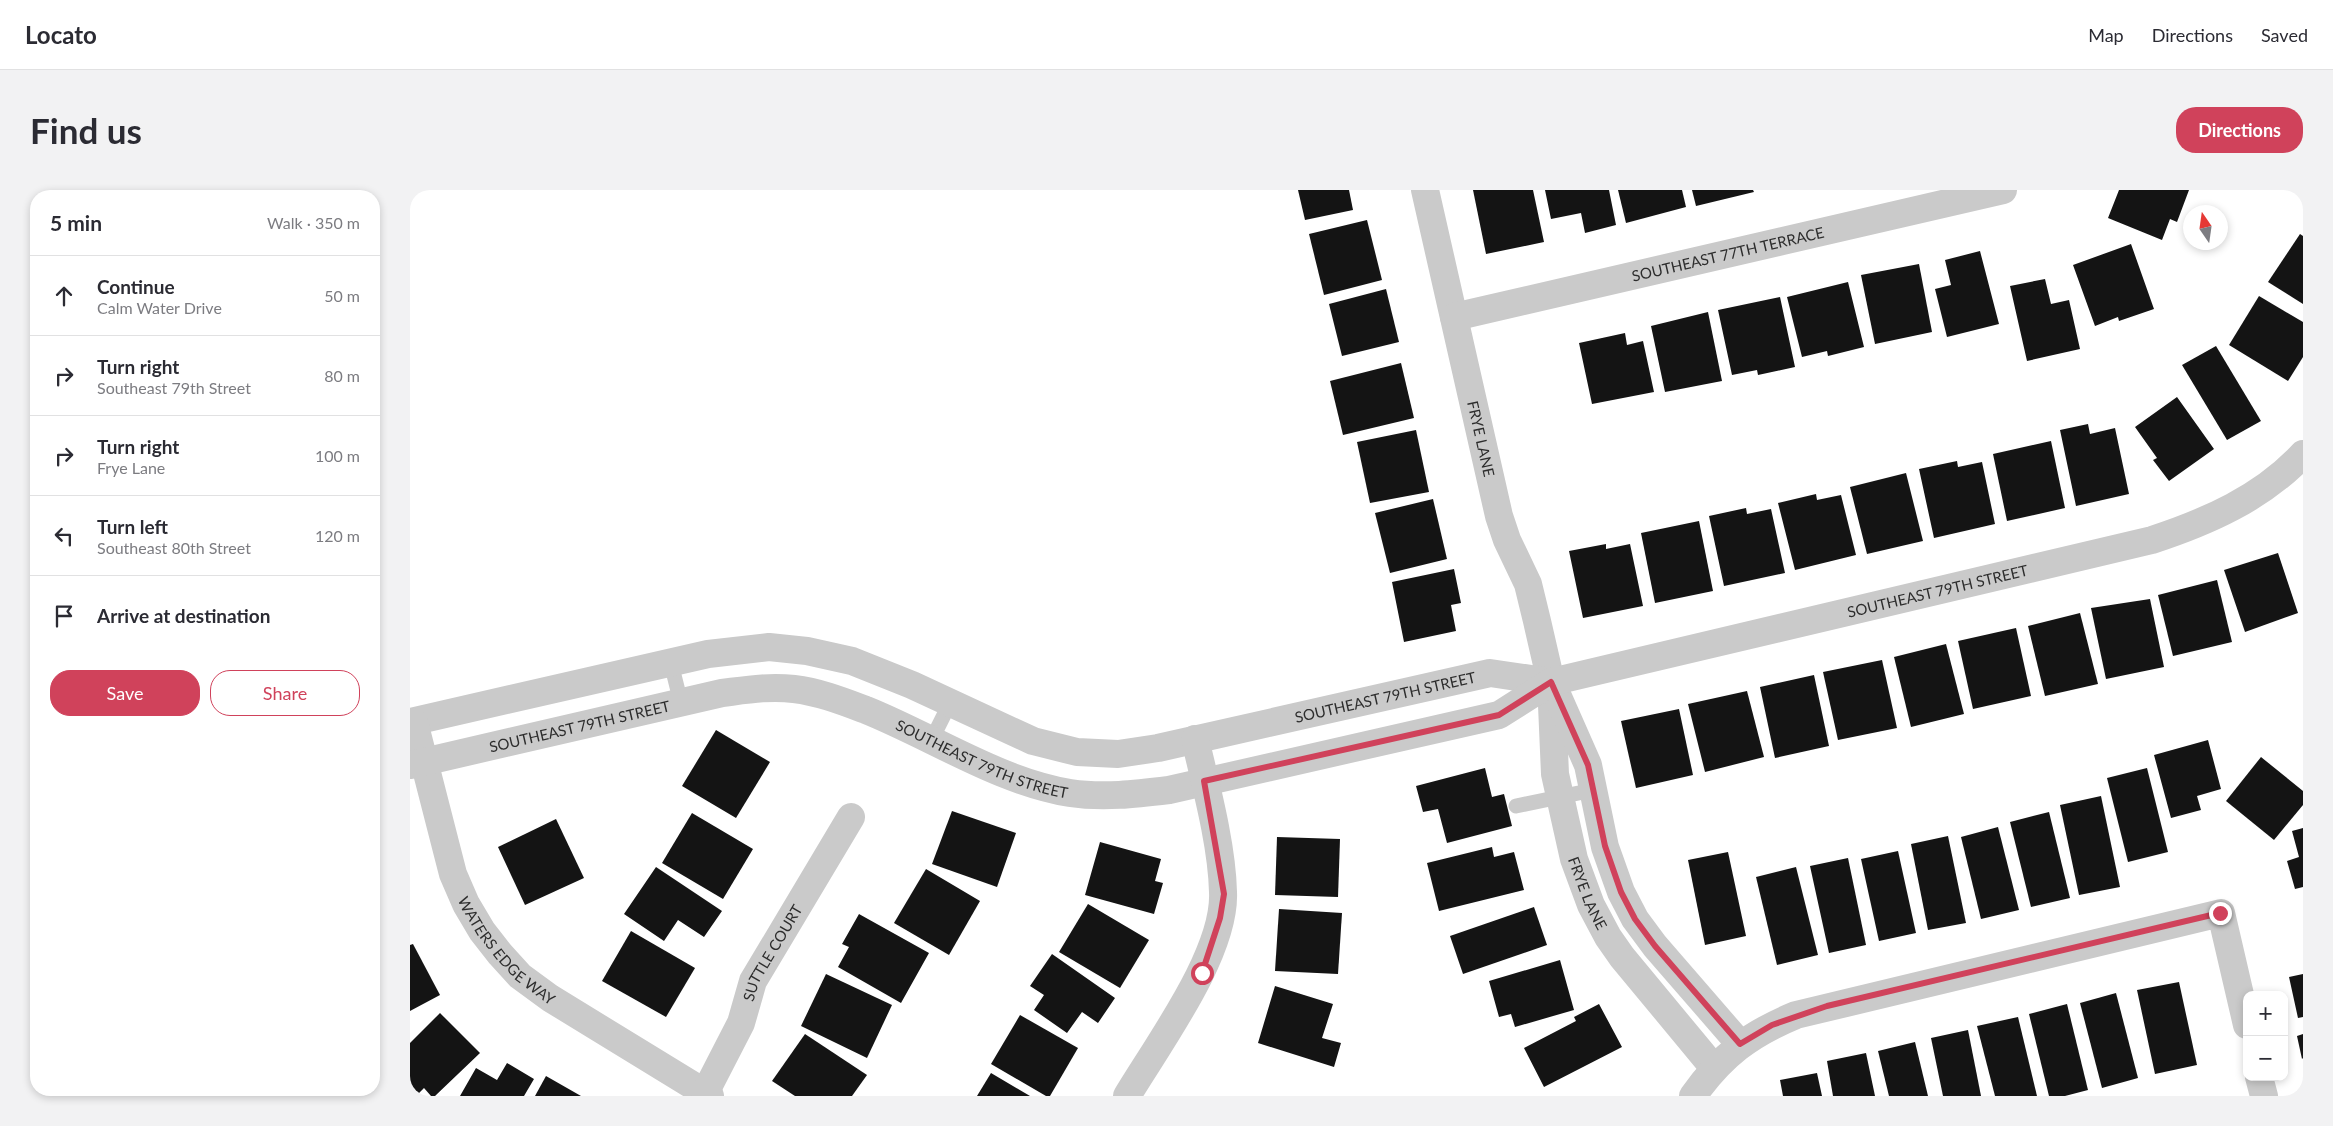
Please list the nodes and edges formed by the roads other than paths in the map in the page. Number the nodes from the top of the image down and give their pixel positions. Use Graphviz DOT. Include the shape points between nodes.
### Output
graph roads {
  1 [pos="1425,190"];
  2 [pos="2003,190"];
  3 [pos="1454,317"];
  4 [pos="2303,454"];
  5 [pos="672,663"];
  6 [pos="1551,682"];
  7 [pos="681,703"];
  8 [pos="950,703"];
  9 [pos="412,722"];
  10 [pos="932,739"];
  11 [pos="1195,739"];
  12 [pos="417,763"];
  13 [pos="1204,781"];
  14 [pos="1593,790"];
  15 [pos="1560,796"];
  16 [pos="1516,806"];
  17 [pos="851,817"];
  18 [pos="1613,870"];
  19 [pos="1583,881"];
  20 [pos="1660,951"];
  21 [pos="1634,973"];
  22 [pos="2243,1008"];
  23 [pos="1740,1044"];
  24 [pos="1714,1068"];
  25 [pos="2260,1081"];
  26 [pos="708,1095"];
  27 [pos="1127,1096"];
  28 [pos="1694,1096"];
  29 [pos="2264,1096"];
  1 -- 3 [label="street, FRYE LANE"];
  2 -- 3 [label="street, SOUTHEAST 77TH TERRACE"];
  3 -- 6 [label="street, FRYE LANE" via="1499,516 1528,584"];
  4 -- 6 [label="street, SOUTHEAST 79TH STREET" via="2265,486 2230,509 2152,540"];
  5 -- 7 [label="lane"];
  5 -- 8 [label="street, SOUTHEAST 79TH STREET" via="733,650 769,647 807,651 852,661"];
  5 -- 9 [label="street, SOUTHEAST 79TH STREET"];
  6 -- 11 [label="street, SOUTHEAST 79TH STREET" via="1490,672"];
  6 -- 13 [label="street, SOUTHEAST 79TH STREET" via="1499,715"];
  6 -- 14 [label="street, FRYE LANE" via="1588,765"];
  6 -- 15 [label="street, FRYE LANE" via="1555,774"];
  7 -- 10 [label="street, SOUTHEAST 79TH STREET" via="756,688 793,689 831,696"];
  7 -- 12 [label="street, SOUTHEAST 79TH STREET"];
  8 -- 10 [label="lane"];
  8 -- 11 [label="street, SOUTHEAST 79TH STREET" via="1033,741 1078,752 1118,754"];
  9 -- 12 [label="street, WATERS EDGE WAY"];
  10 -- 13 [label="street, SOUTHEAST 79TH STREET" via="1020,779 1070,793 1119,795 1169,790"];
  11 -- 13 [label="street"];
  12 -- 26 [label="street, WATERS EDGE WAY" via="466,904 500,954 520,976 550,998"];
  13 -- 27 [label="street" via="1224,894 1220,918 1202,973"];
  14 -- 15 [label="lane"];
  14 -- 18 [label="street, FRYE LANE"];
  15 -- 16 [label="lane"];
  15 -- 19 [label="street, FRYE LANE" via="1574,858"];
  17 -- 26 [label="street, SUTTLE COURT" via="753,981 741,1023"];
  18 -- 19 [label="lane"];
  18 -- 20 [label="street, FRYE LANE" via="1635,919"];
  19 -- 21 [label="street, FRYE LANE" via="1608,937"];
  20 -- 21 [label="lane"];
  20 -- 23 [label="street, FRYE LANE"];
  21 -- 24 [label="street, FRYE LANE"];
  22 -- 23 [label="street" via="2220,913 1827,1006 1772,1025"];
  23 -- 24 [label="street"];
  24 -- 28 [label="street"];
  25 -- 29 [label="street"];
}
